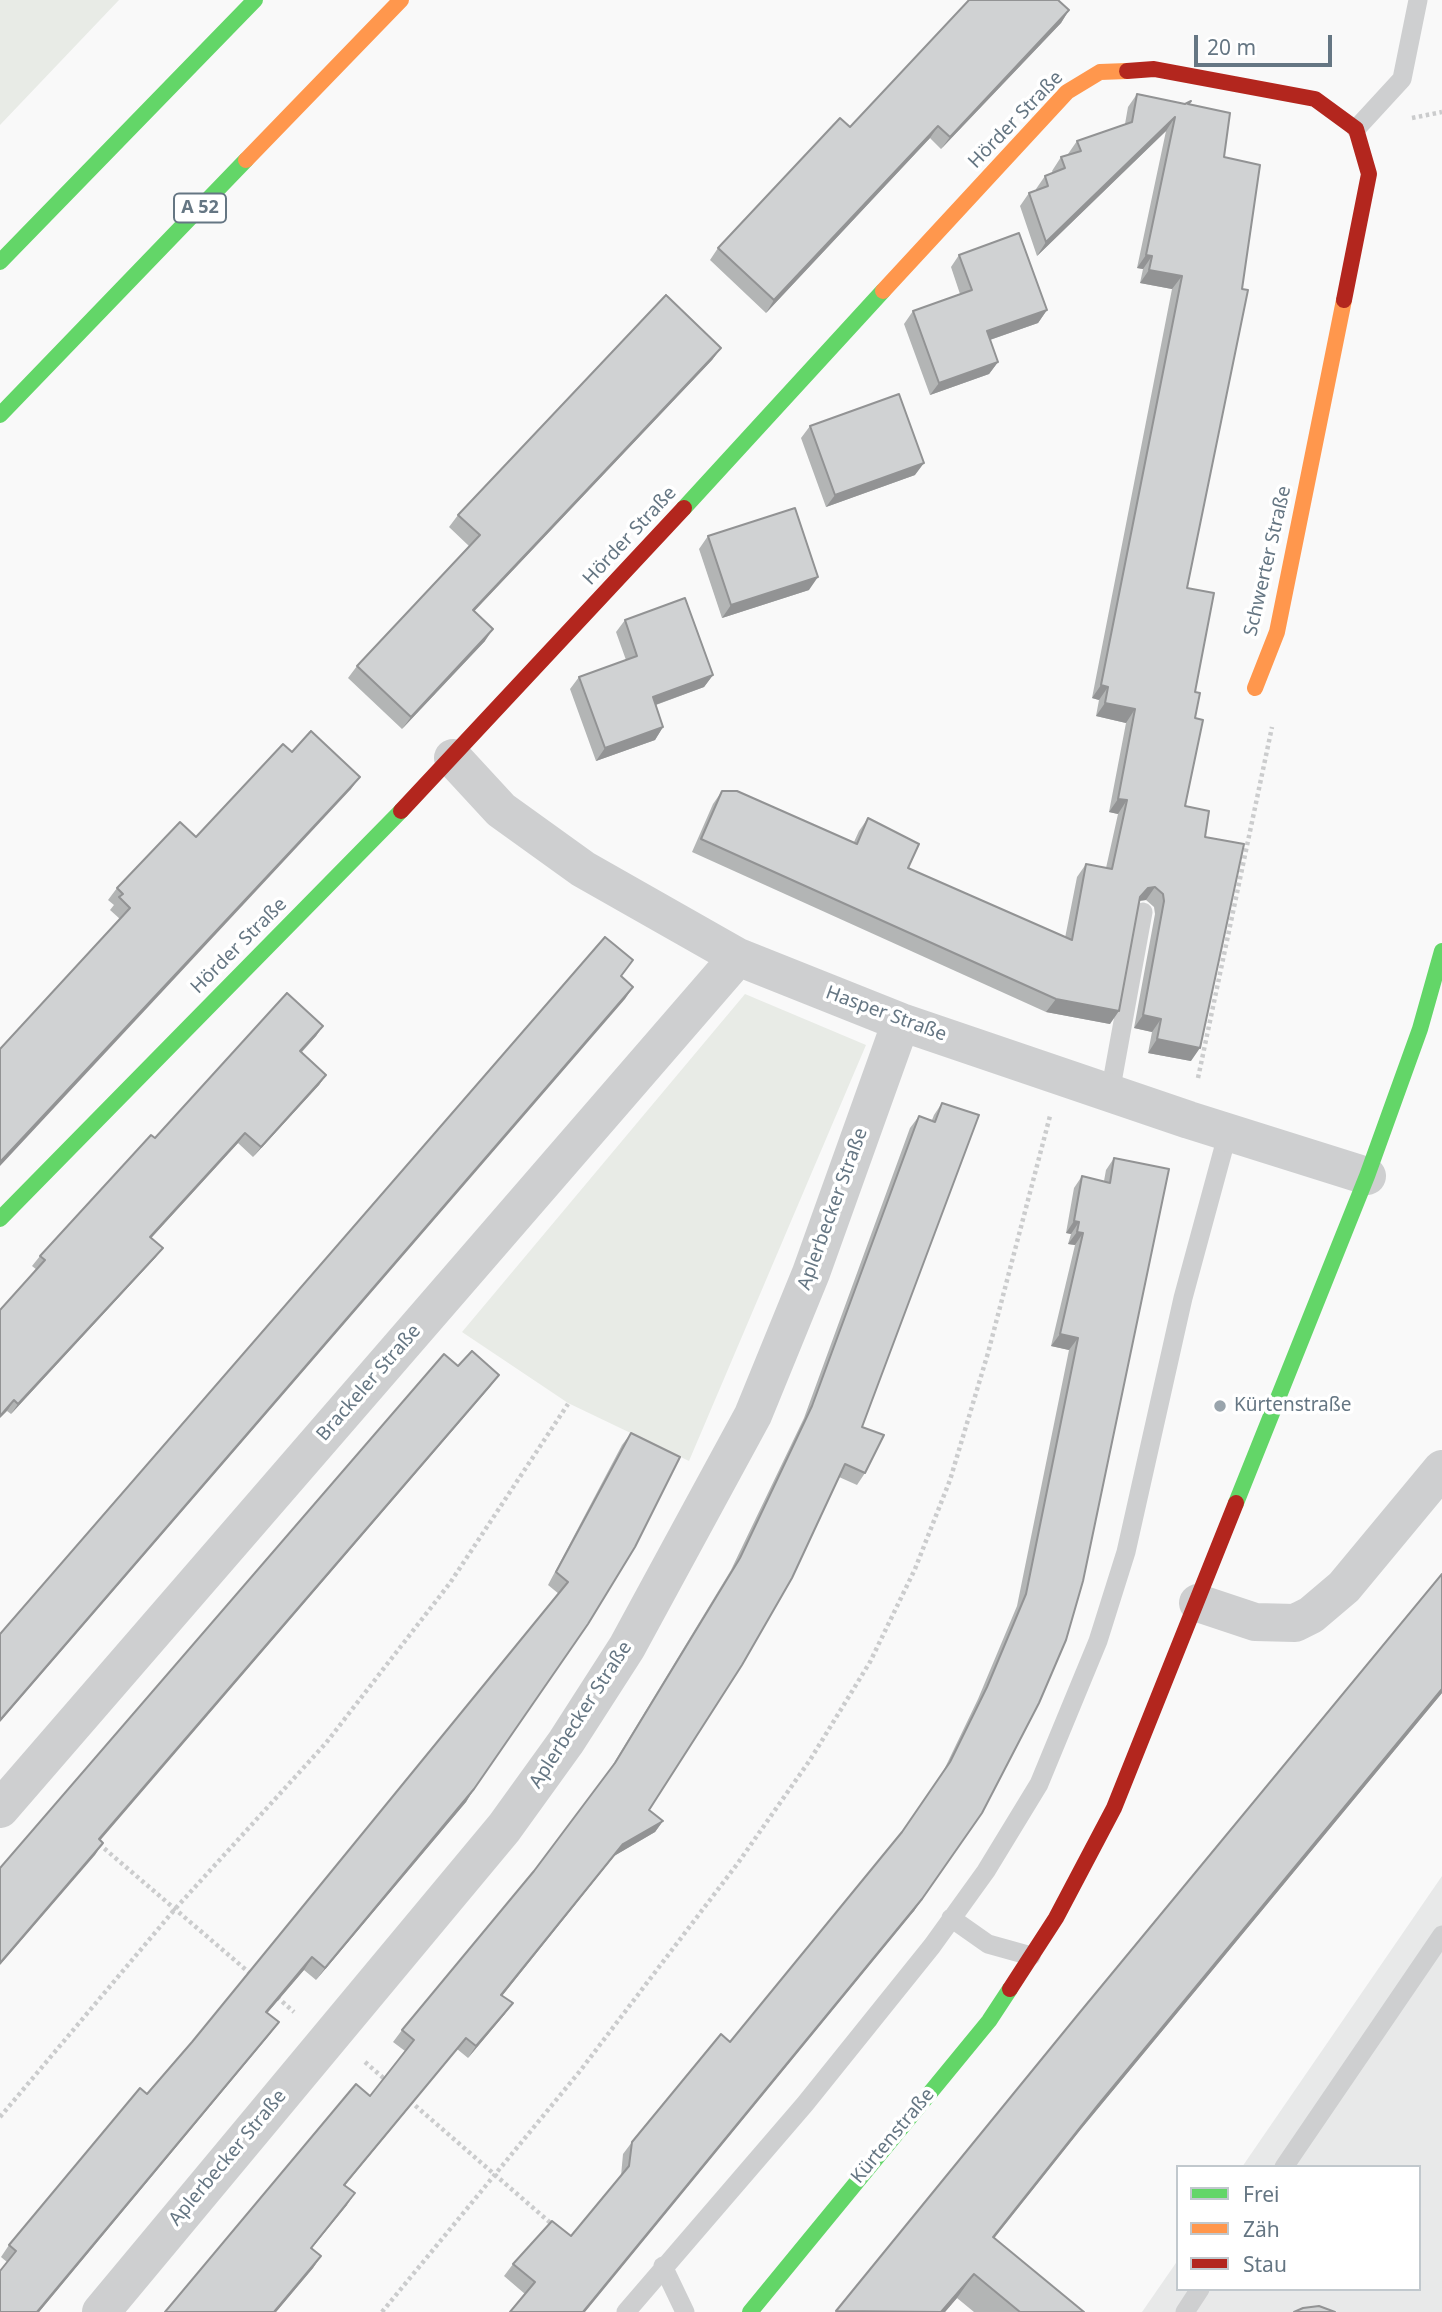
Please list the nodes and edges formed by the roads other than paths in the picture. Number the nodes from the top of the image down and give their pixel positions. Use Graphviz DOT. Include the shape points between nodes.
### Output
graph roads {
  1 [pos="254,0"];
  2 [pos="401,0"];
  3 [pos="1418,0"];
  4 [pos="1356,129"];
  5 [pos="0,262"];
  6 [pos="0,415"];
  7 [pos="1255,688"];
  8 [pos="453,758"];
  9 [pos="1143,912"];
  10 [pos="1442,951"];
  11 [pos="738,957"];
  12 [pos="901,1022"];
  13 [pos="1110,1093"];
  14 [pos="1228,1132"];
  15 [pos="1367,1176"];
  16 [pos="0,1219"];
  17 [pos="1442,1469"];
  18 [pos="1198,1602"];
  19 [pos="0,1809"];
  20 [pos="951,1918"];
  21 [pos="1442,1935"];
  22 [pos="1031,1956"];
  23 [pos="1285,2165"];
  24 [pos="663,2266"];
  25 [pos="1199,2291"];
  26 [pos="101,2312"];
  27 [pos="626,2312"];
  28 [pos="685,2312"];
  29 [pos="750,2312"];
  30 [pos="1185,2312"];
  1 -- 5 [label="main road"];
  2 -- 6 [label="main road, A 52"];
  3 -- 4 [label="lane" via="1402,79"];
  4 -- 7 [label="main road, Schwerter Straße" via="1369,174 1277,632"];
  4 -- 8 [label="main road, Hörder Straße" via="1315,99 1154,69 1100,72 1068,92"];
  8 -- 11 [label="street, Hasper Straße" via="501,810 583,869"];
  8 -- 16 [label="main road, Hörder Straße"];
  9 -- 13 [label="lane"];
  10 -- 15 [label="main road, Kürtenstraße" via="1420,1029"];
  11 -- 12 [label="street, Hasper Straße"];
  11 -- 19 [label="street, Brackeler Straße"];
  12 -- 13 [label="street, Hasper Straße"];
  12 -- 26 [label="street, Aplerbecker Straße" via="811,1273 753,1415 620,1658 504,1828 431,1920"];
  13 -- 14 [label="street, Hasper Straße"];
  14 -- 15 [label="street, Hasper Straße"];
  14 -- 20 [label="lane" via="1183,1298 1126,1552 1098,1641 1039,1784"];
  15 -- 18 [label="main road, Kürtenstraße"];
  17 -- 18 [label="street" via="1344,1587 1311,1615 1295,1623 1255,1622"];
  18 -- 22 [label="main road, Kürtenstraße" via="1114,1808"];
  20 -- 22 [label="lane" via="988,1944"];
  20 -- 24 [label="lane" via="805,2104"];
  21 -- 23 [label="lane"];
  22 -- 29 [label="main road, Kürtenstraße" via="989,2021"];
  24 -- 27 [label="lane"];
  24 -- 28 [label="lane"];
  25 -- 30 [label="lane"];
}
